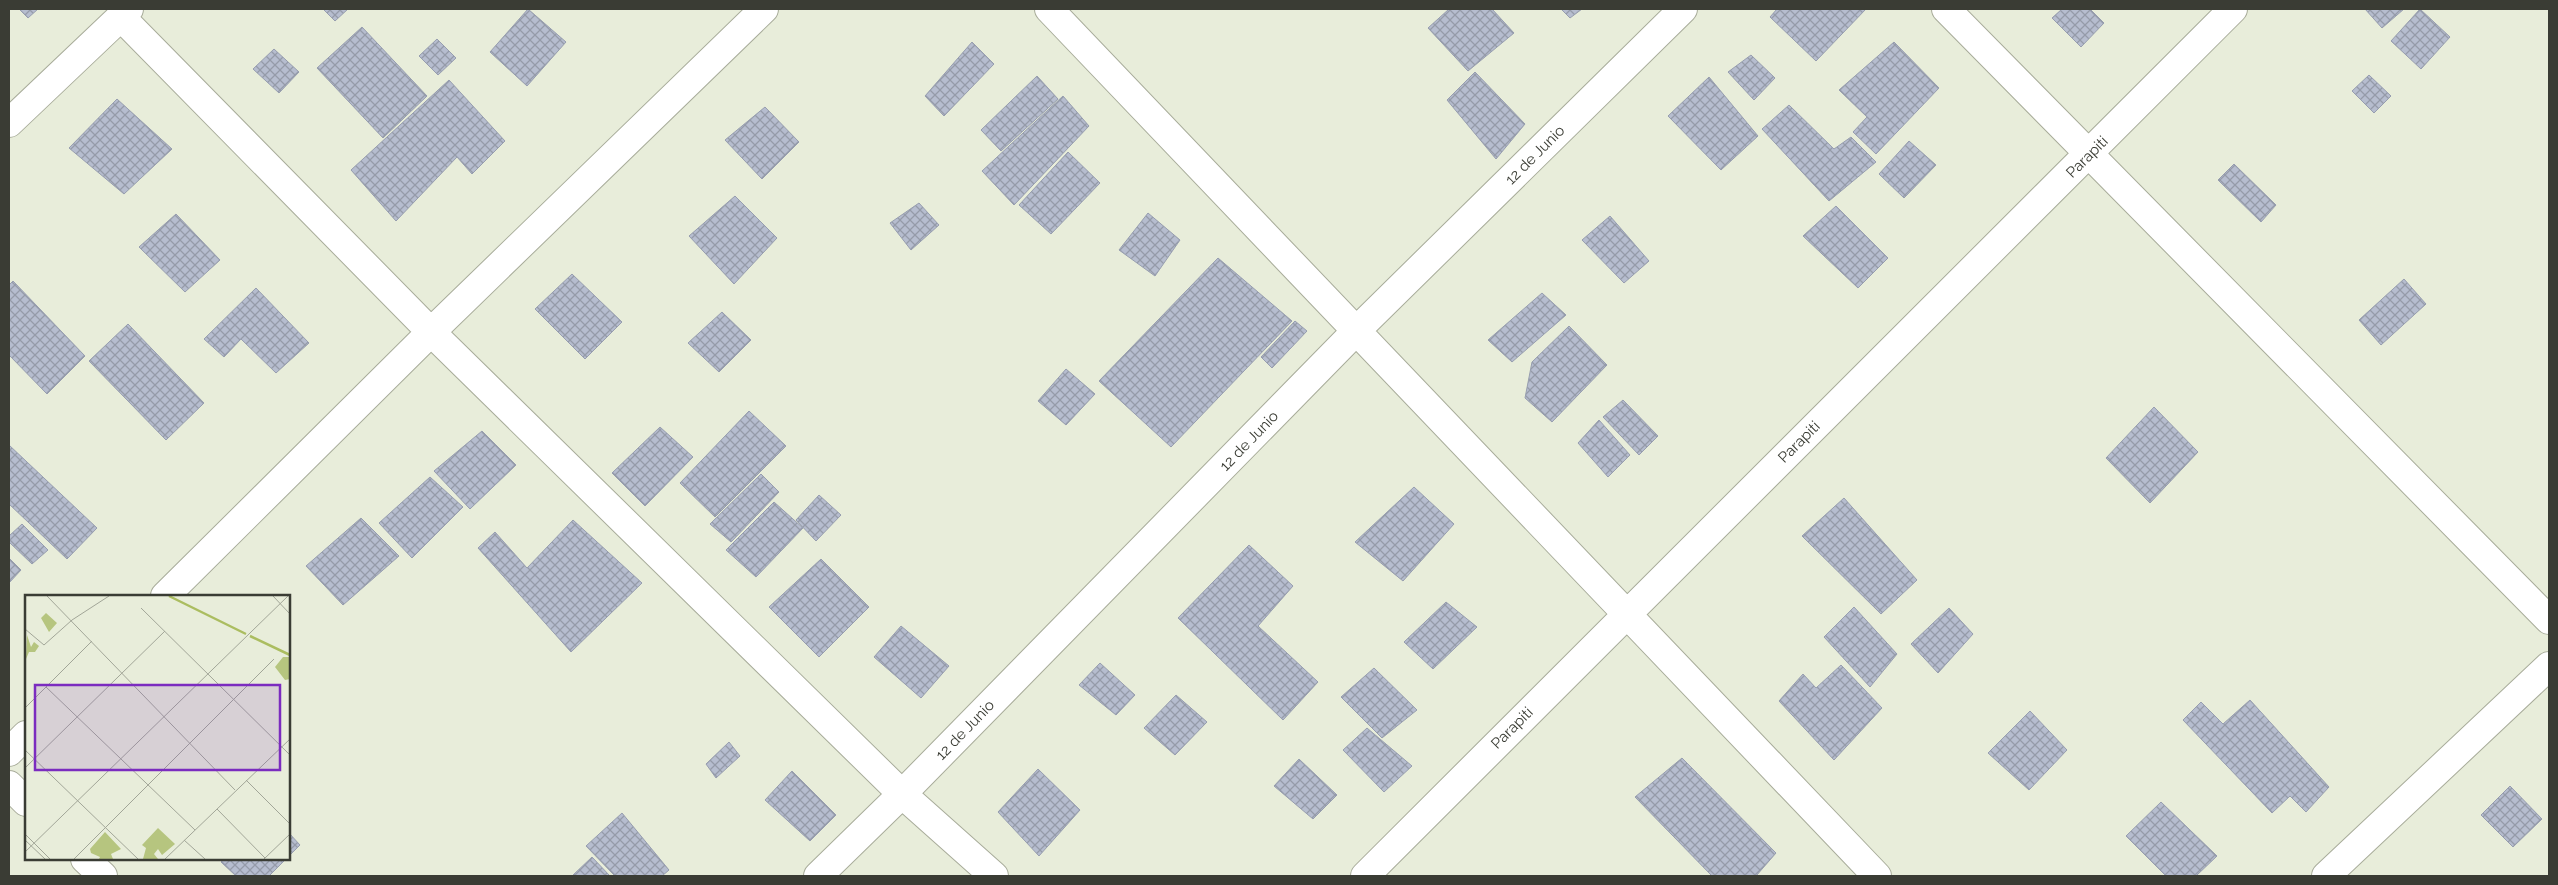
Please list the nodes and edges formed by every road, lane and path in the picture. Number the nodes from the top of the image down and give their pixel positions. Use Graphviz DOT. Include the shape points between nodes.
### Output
graph roads {
  1 [pos="764,9"];
  2 [pos="1049,9"];
  3 [pos="1683,9"];
  4 [pos="1946,9"];
  5 [pos="2233,9"];
  6 [pos="125,13"];
  7 [pos="9,123"];
  8 [pos="2091,154"];
  9 [pos="1358,329"];
  10 [pos="431,332"];
  11 [pos="166,595"];
  12 [pos="1626,613"];
  13 [pos="2549,620"];
  14 [pos="2549,666"];
  15 [pos="25,736"];
  16 [pos="9,752"];
  17 [pos="9,785"];
  18 [pos="902,794"];
  19 [pos="25,801"];
  20 [pos="86,860"];
  21 [pos="103,876"];
  22 [pos="818,876"];
  23 [pos="994,876"];
  24 [pos="1365,876"];
  25 [pos="1877,876"];
  26 [pos="2326,876"];
  1 -- 10 [label="street"];
  2 -- 9 [label="street"];
  3 -- 9 [label="street, 12 de Junio"];
  4 -- 8 [label="street"];
  5 -- 8 [label="street, Parapiti"];
  6 -- 7 [label="street"];
  6 -- 10 [label="street"];
  8 -- 12 [label="street, Parapiti"];
  8 -- 13 [label="street"];
  9 -- 12 [label="street"];
  9 -- 18 [label="street, 12 de Junio"];
  10 -- 11 [label="street"];
  10 -- 18 [label="street"];
  12 -- 24 [label="street, Parapiti"];
  12 -- 25 [label="street"];
  14 -- 26 [label="street"];
  15 -- 16 [label="street"];
  17 -- 19 [label="street"];
  18 -- 22 [label="street, 12 de Junio"];
  18 -- 23 [label="street"];
  20 -- 21 [label="street"];
}
